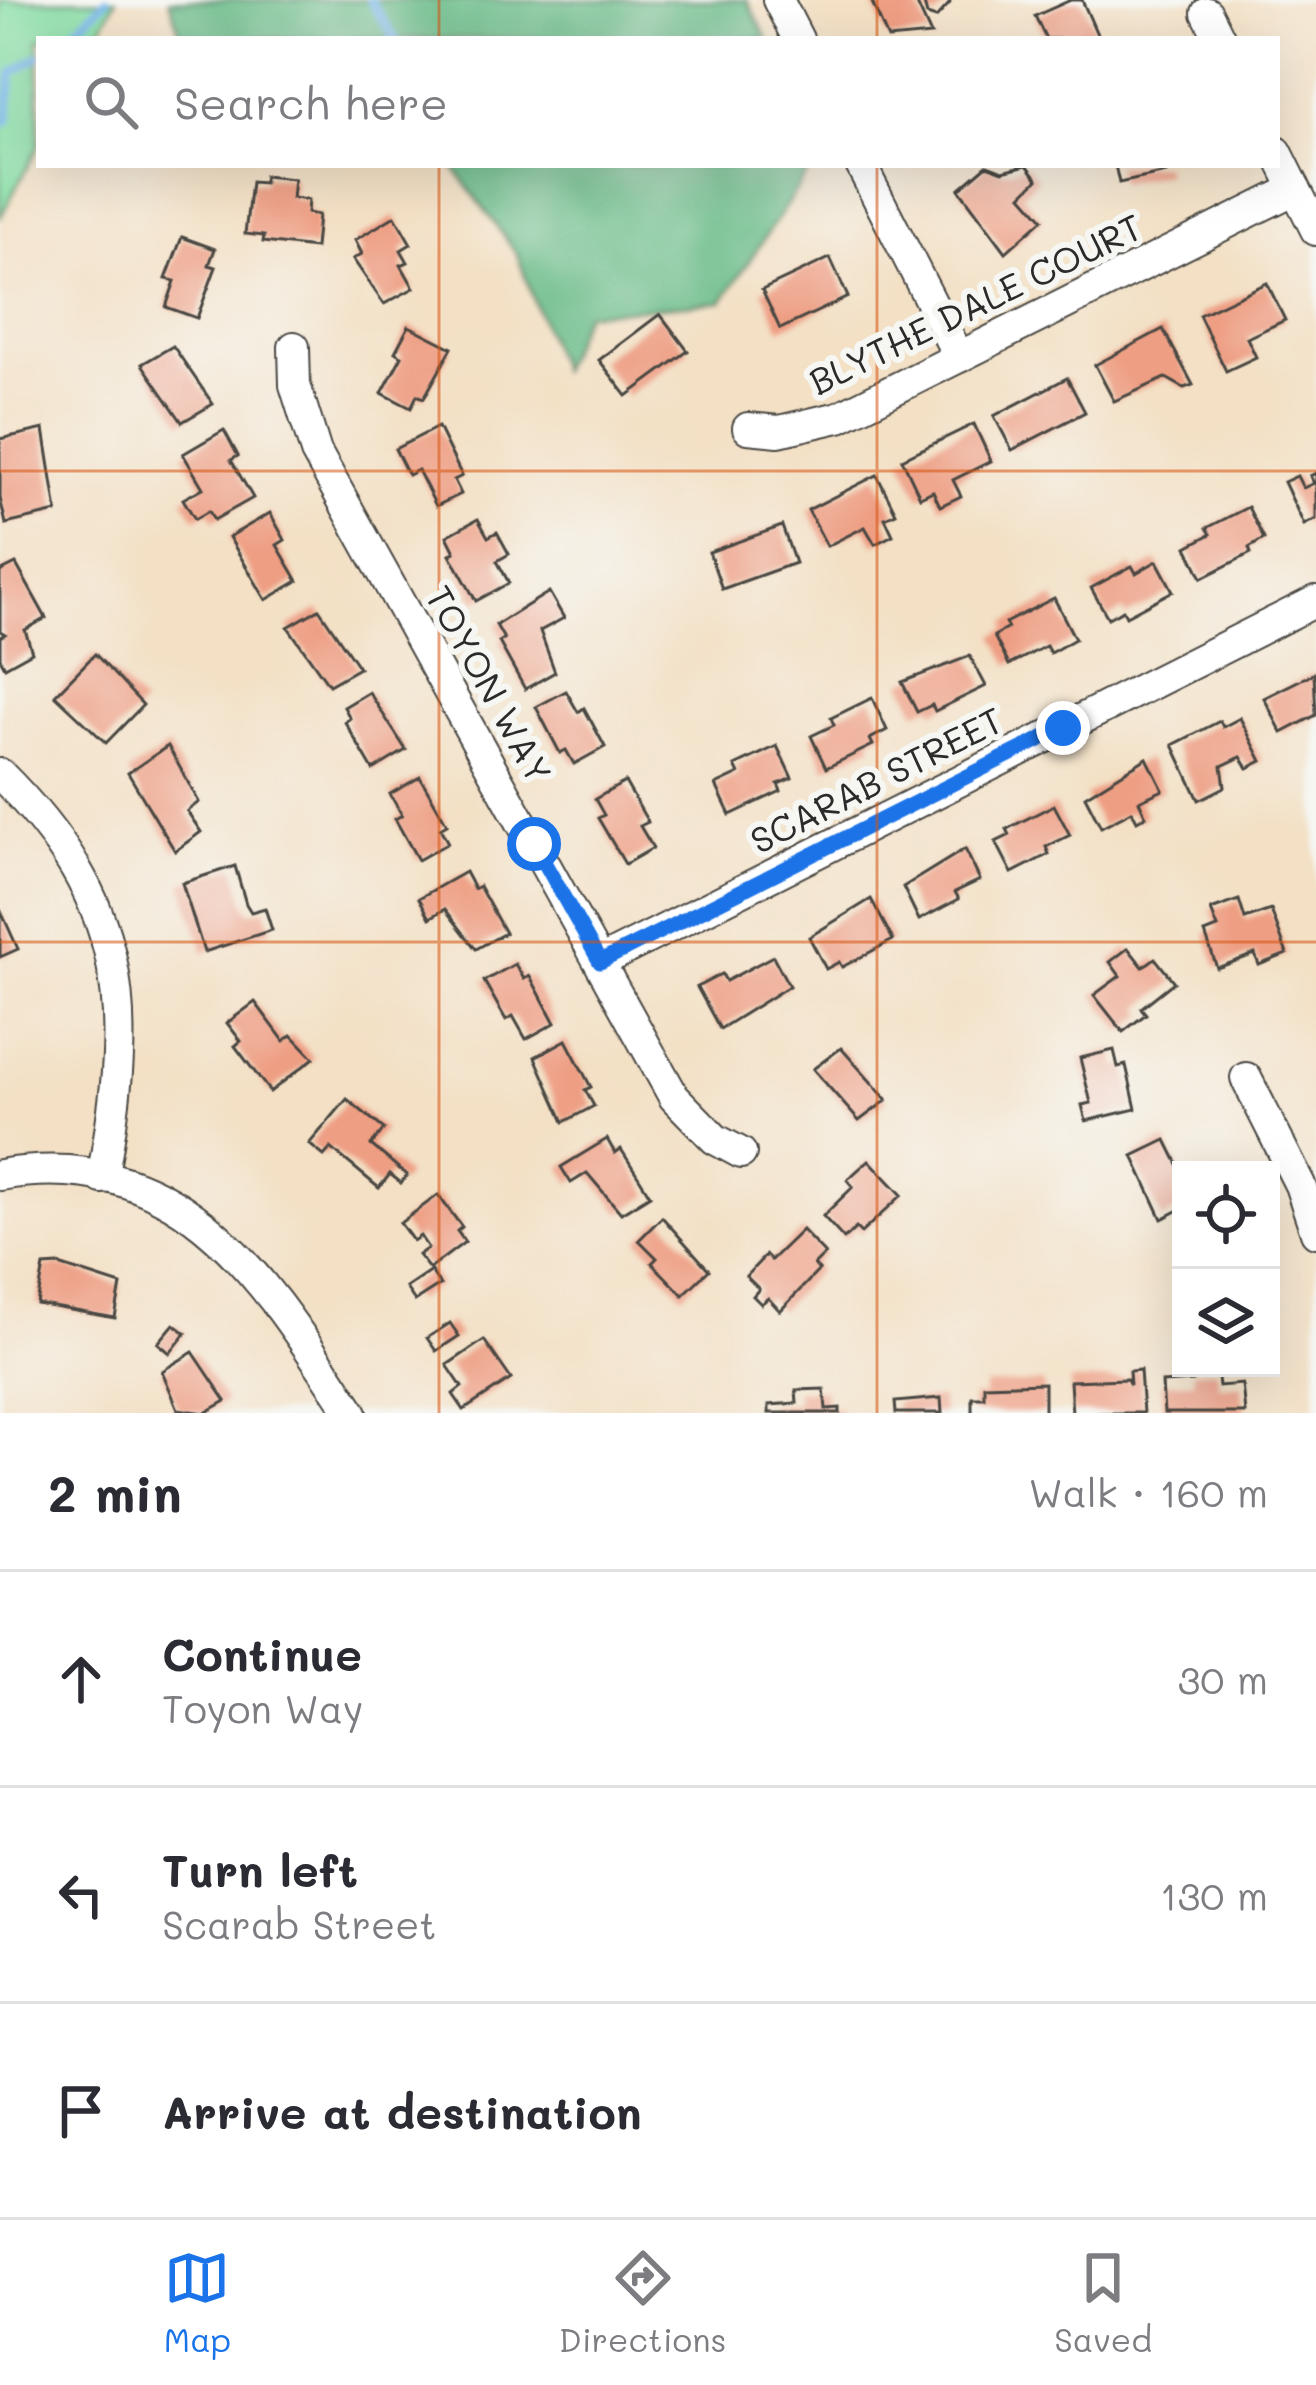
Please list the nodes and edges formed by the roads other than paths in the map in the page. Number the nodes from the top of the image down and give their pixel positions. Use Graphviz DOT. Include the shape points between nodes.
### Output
graph roads {
  1 [pos="778,0"];
  2 [pos="796,36"];
  3 [pos="1280,158"];
  4 [pos="863,168"];
  5 [pos="1295,189"];
  6 [pos="1316,230"];
  7 [pos="294,347"];
  8 [pos="959,357"];
  9 [pos="748,428"];
  10 [pos="1316,601"];
  11 [pos="0,775"];
  12 [pos="600,962"];
  13 [pos="1246,1078"];
  14 [pos="741,1153"];
  15 [pos="0,1175"];
  16 [pos="102,1178"];
  17 [pos="1316,1232"];
  18 [pos="352,1413"];
  1 -- 2 [label="street"];
  3 -- 5 [label="street"];
  4 -- 8 [label="street"];
  5 -- 6 [label="street"];
  5 -- 8 [label="street, BLYTHE DALE COURT"];
  7 -- 12 [label="street, TOYON WAY" via="295,386 316,452"];
  8 -- 9 [label="street, BLYTHE DALE COURT" via="813,426"];
  10 -- 12 [label="street, SCARAB STREET"];
  11 -- 16 [label="street" via="70,859 117,980 120,1082"];
  12 -- 14 [label="street, TOYON WAY" via="674,1097 704,1130"];
  13 -- 17 [label="street"];
  15 -- 16 [label="street"];
  16 -- 18 [label="street" via="171,1203 238,1252"];
}
